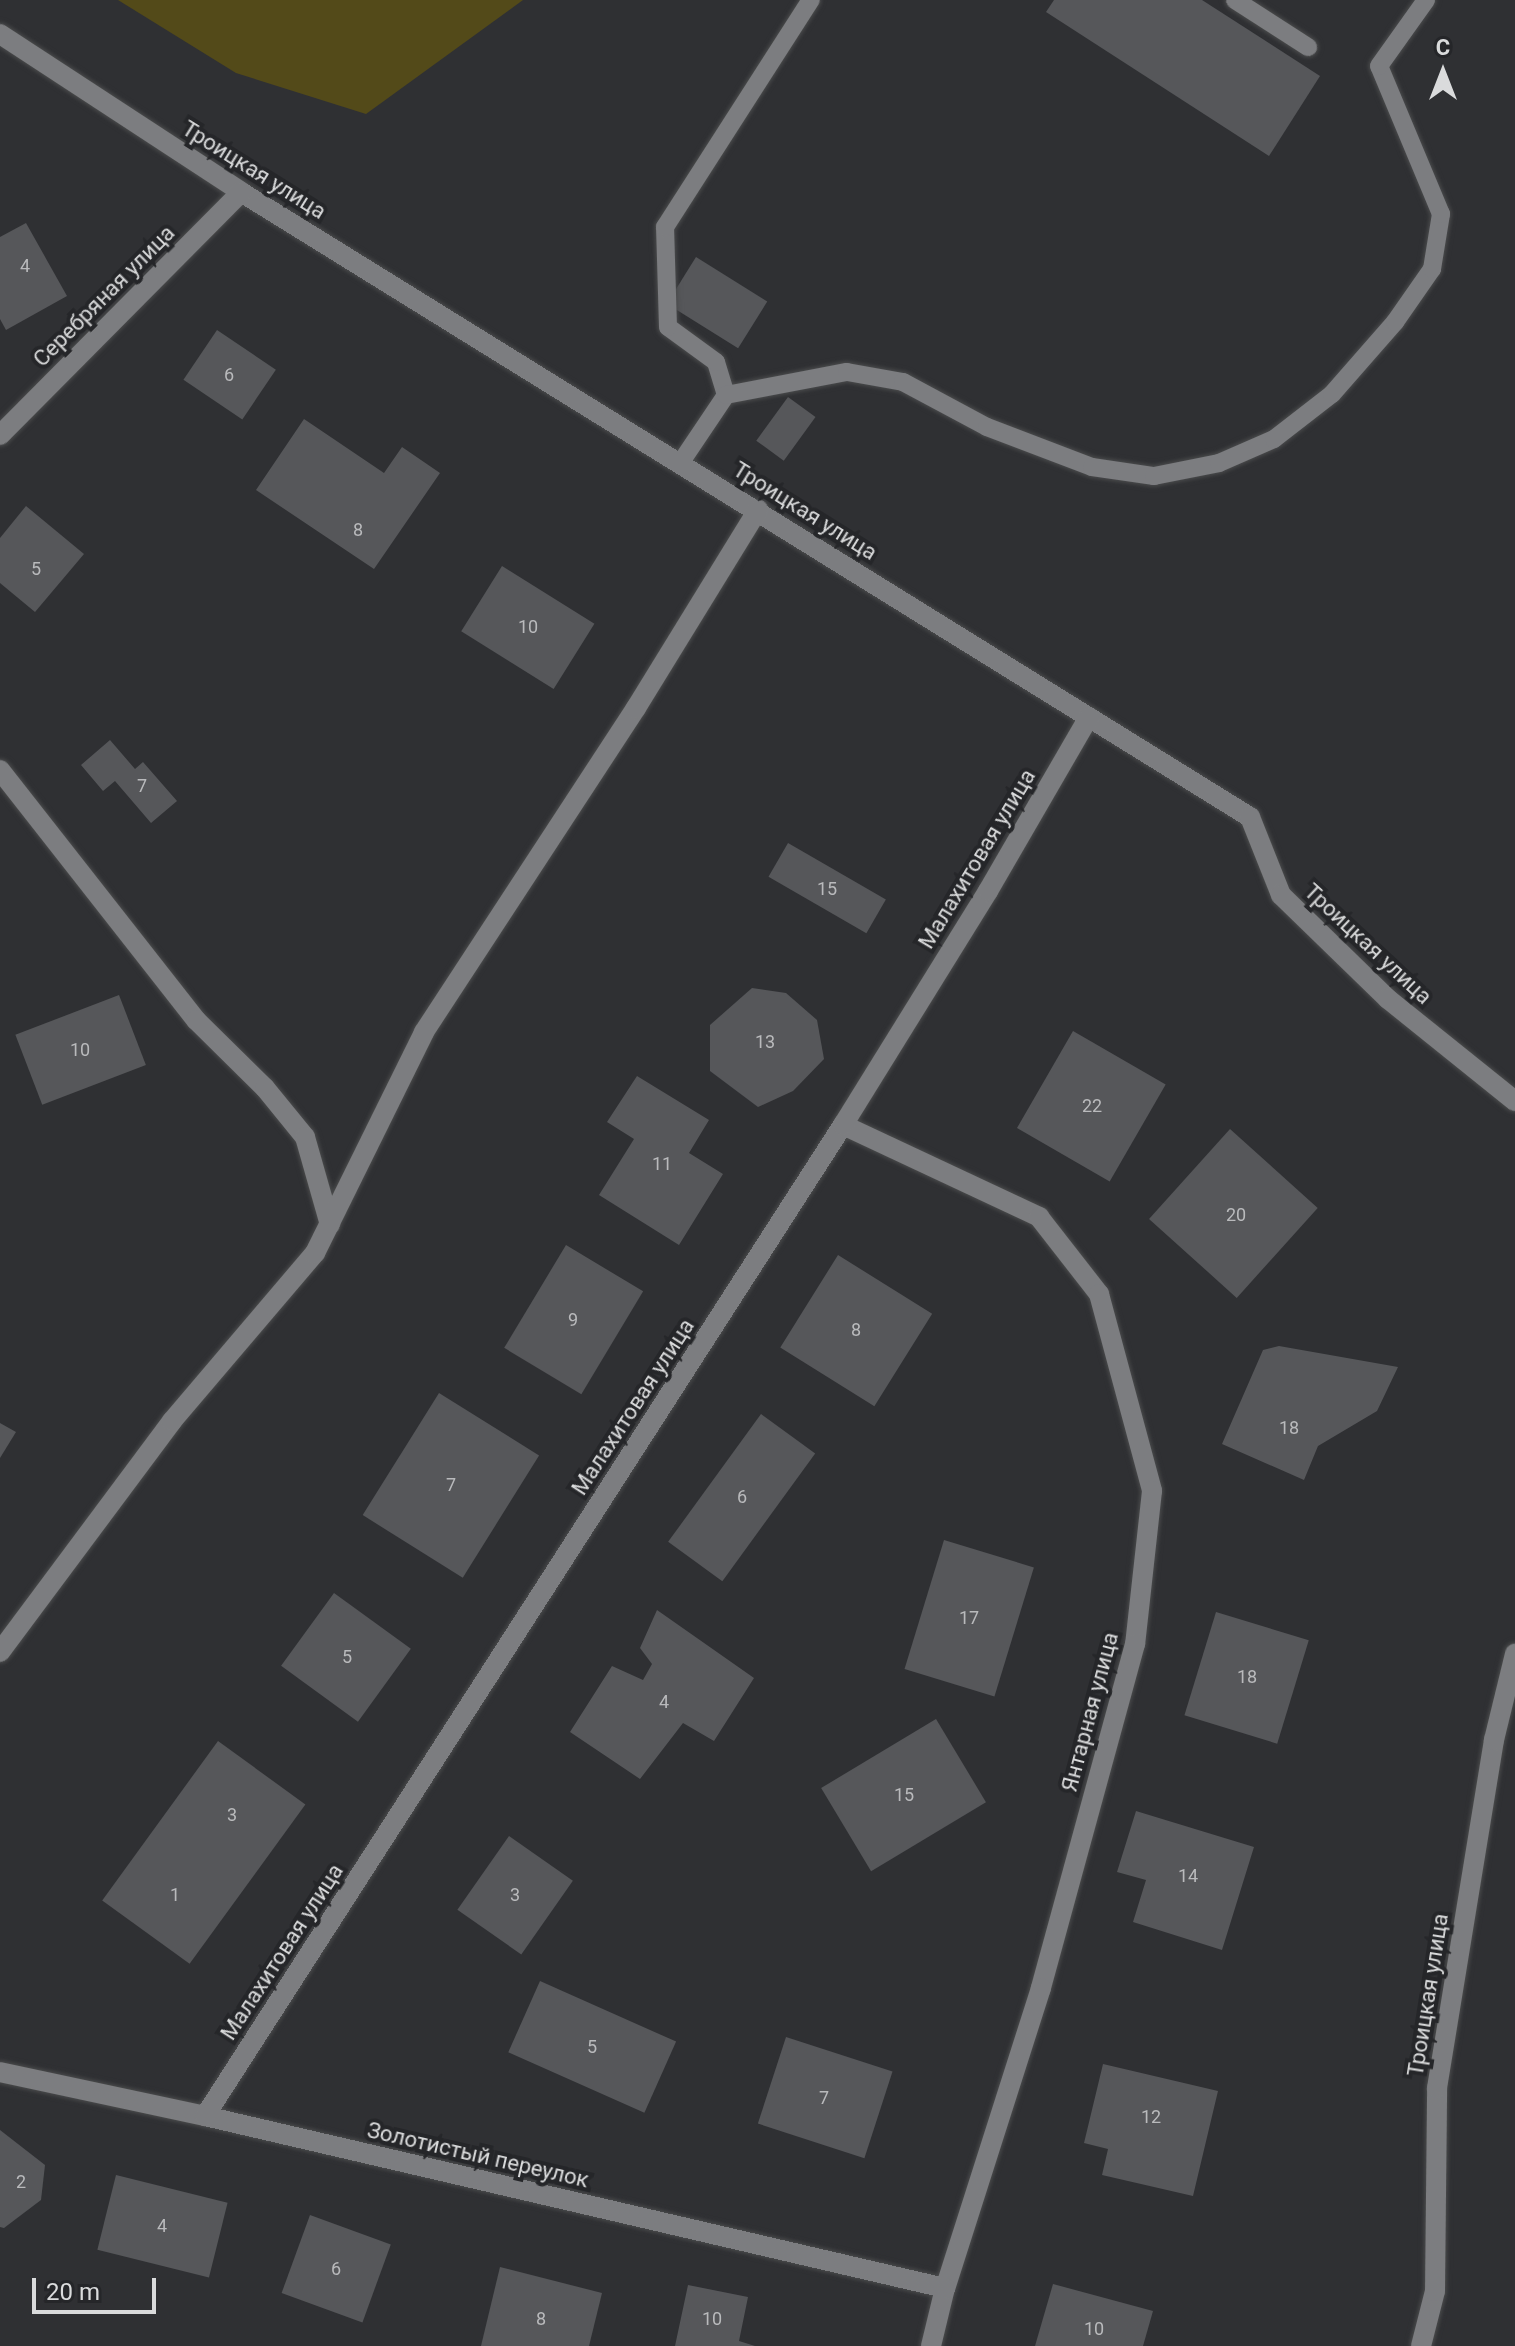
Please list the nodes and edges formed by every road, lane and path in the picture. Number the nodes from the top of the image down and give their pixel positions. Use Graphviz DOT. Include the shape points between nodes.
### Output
graph roads {
  1 [pos="811,0"];
  2 [pos="1235,0"];
  3 [pos="1426,0"];
  4 [pos="0,34"];
  5 [pos="1308,47"];
  6 [pos="241,192"];
  7 [pos="726,395"];
  8 [pos="0,435"];
  9 [pos="681,462"];
  10 [pos="758,510"];
  11 [pos="1089,717"];
  12 [pos="0,770"];
  13 [pos="1515,1101"];
  14 [pos="843,1125"];
  15 [pos="330,1225"];
  16 [pos="0,1652"];
  17 [pos="1515,1654"];
  18 [pos="0,2072"];
  19 [pos="205,2116"];
  20 [pos="945,2288"];
  21 [pos="931,2346"];
  22 [pos="1421,2346"];
  1 -- 7 [label="lane" via="665,227 668,327 716,362"];
  2 -- 5 [label="lane"];
  3 -- 7 [label="lane" via="1379,66 1441,214 1432,269 1395,322 1332,394 1274,439 1219,463 1154,476 1092,467 987,427 903,382 847,372"];
  4 -- 6 [label="street, Троицкая улица"];
  6 -- 8 [label="street, Серебряная улица"];
  6 -- 9 [label="street, Троицкая улица"];
  7 -- 9 [label="lane"];
  9 -- 10 [label="street, Троицкая улица"];
  10 -- 11 [label="street, Троицкая улица"];
  10 -- 15 [label="street" via="424,1032"];
  11 -- 13 [label="street, Троицкая улица" via="1250,817 1281,895 1388,999"];
  11 -- 14 [label="street, Малахитовая улица"];
  12 -- 15 [label="street" via="196,1020 265,1088 305,1137"];
  14 -- 19 [label="street, Малахитовая улица"];
  14 -- 20 [label="street, Янтарная улица" via="1039,1217 1099,1294 1152,1491 1135,1644 1041,1988"];
  15 -- 16 [label="street" via="315,1253 172,1421"];
  17 -- 22 [label="street, Троицкая улица" via="1494,1740 1437,2088 1435,2291"];
  18 -- 19 [label="street, Золотистый переулок"];
  19 -- 20 [label="street, Золотистый переулок"];
  20 -- 21 [label="street, Янтарная улица"];
}
